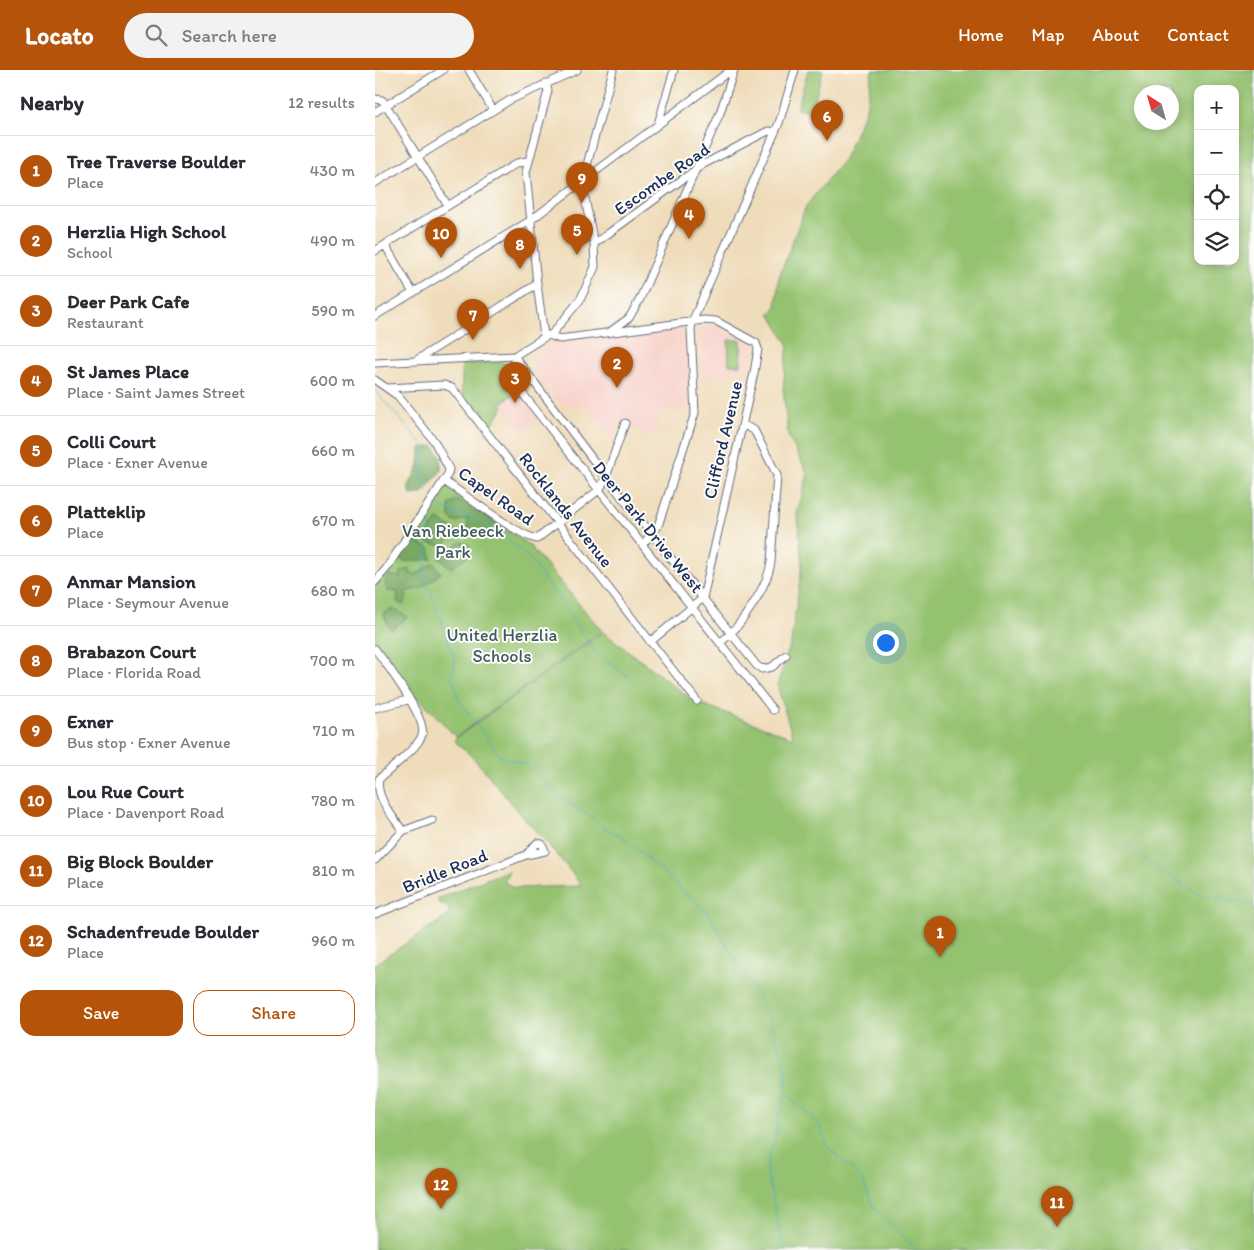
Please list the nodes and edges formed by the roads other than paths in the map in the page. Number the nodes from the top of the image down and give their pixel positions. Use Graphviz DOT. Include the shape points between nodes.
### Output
graph roads {
  1 [pos="443,70"];
  2 [pos="469,70"];
  3 [pos="577,70"];
  4 [pos="613,70"];
  5 [pos="674,70"];
  6 [pos="732,70"];
  7 [pos="795,70"];
  8 [pos="716,81"];
  9 [pos="546,83"];
  10 [pos="730,83"];
  11 [pos="375,99"];
  12 [pos="665,102"];
  13 [pos="386,105"];
  14 [pos="493,110"];
  15 [pos="375,112"];
  16 [pos="672,113"];
  17 [pos="658,124"];
  18 [pos="775,132"];
  19 [pos="418,157"];
  20 [pos="527,161"];
  21 [pos="693,172"];
  22 [pos="375,183"];
  23 [pos="582,183"];
  24 [pos="448,206"];
  25 [pos="531,220"];
  26 [pos="594,244"];
  27 [pos="385,245"];
  28 [pos="375,251"];
  29 [pos="537,284"];
  30 [pos="413,293"];
  31 [pos="375,316"];
  32 [pos="693,320"];
  33 [pos="606,333"];
  34 [pos="548,336"];
  35 [pos="436,347"];
  36 [pos="514,356"];
  37 [pos="440,360"];
  38 [pos="414,361"];
  39 [pos="375,363"];
  40 [pos="527,373"];
  41 [pos="375,380"];
  42 [pos="515,381"];
  43 [pos="387,388"];
  44 [pos="625,423"];
  45 [pos="743,426"];
  46 [pos="607,477"];
  47 [pos="444,481"];
  48 [pos="600,489"];
  49 [pos="558,523"];
  50 [pos="652,533"];
  51 [pos="643,544"];
  52 [pos="375,582"];
  53 [pos="703,598"];
  54 [pos="693,607"];
  55 [pos="732,634"];
  56 [pos="650,642"];
  57 [pos="721,642"];
  58 [pos="375,649"];
  59 [pos="786,655"];
  60 [pos="409,700"];
  61 [pos="697,701"];
  62 [pos="375,708"];
  63 [pos="773,710"];
  64 [pos="376,793"];
  65 [pos="432,820"];
  66 [pos="403,831"];
  67 [pos="526,855"];
  68 [pos="375,860"];
  69 [pos="375,914"];
  1 -- 13 [label="street"];
  2 -- 14 [label="street"];
  3 -- 9 [label="street"];
  4 -- 23 [label="street"];
  5 -- 12 [label="street"];
  6 -- 8 [label="street"];
  6 -- 10 [label="street"];
  7 -- 18 [label="street"];
  8 -- 10 [label="street"];
  8 -- 16 [label="street"];
  9 -- 14 [label="street"];
  9 -- 20 [label="street" via="548,91"];
  10 -- 21 [label="street"];
  11 -- 13 [label="street"];
  12 -- 16 [label="street" via="666,109"];
  12 -- 17 [label="street"];
  13 -- 15 [label="street"];
  13 -- 19 [label="street"];
  14 -- 19 [label="street"];
  16 -- 17 [label="street"];
  17 -- 23 [label="street"];
  18 -- 21 [label="street, Escombe Road" via="768,132"];
  18 -- 32 [label="street"];
  19 -- 22 [label="street"];
  19 -- 24 [label="street"];
  20 -- 24 [label="street" via="517,162"];
  20 -- 25 [label="street"];
  21 -- 26 [label="street, Escombe Road"];
  21 -- 33 [label="street" via="635,309 621,324"];
  23 -- 25 [label="street"];
  23 -- 26 [label="street"];
  24 -- 27 [label="street"];
  25 -- 29 [label="street"];
  25 -- 30 [label="street"];
  26 -- 34 [label="street" via="595,267 590,282 580,300"];
  27 -- 28 [label="street"];
  27 -- 30 [label="street"];
  29 -- 34 [label="street"];
  29 -- 35 [label="street"];
  30 -- 31 [label="street"];
  32 -- 33 [label="street"];
  32 -- 45 [label="street, Clifford Avenue" via="716,321 757,346"];
  32 -- 50 [label="street" via="695,413 658,526"];
  33 -- 34 [label="street" via="560,340"];
  34 -- 36 [label="street"];
  35 -- 37 [label="street"];
  35 -- 38 [label="street"];
  36 -- 37 [label="street"];
  36 -- 40 [label="street"];
  36 -- 42 [label="street"];
  37 -- 38 [label="street"];
  38 -- 39 [label="street"];
  40 -- 42 [label="street" via="519,375"];
  40 -- 46 [label="street"];
  41 -- 43 [label="street, Capel Road"];
  42 -- 48 [label="street, Deer Park Drive West"];
  43 -- 47 [label="street, Capel Road" via="398,396 437,446 449,469"];
  43 -- 49 [label="street, Rocklands Avenue" via="444,385 452,388"];
  44 -- 46 [label="street"];
  45 -- 53 [label="street, Clifford Avenue"];
  45 -- 55 [label="street" via="756,432 775,469 777,480 769,573"];
  46 -- 48 [label="street"];
  46 -- 50 [label="street"];
  47 -- 49 [label="street, Capel Road" via="531,538 537,539"];
  47 -- 52 [label="street" via="387,569"];
  48 -- 49 [label="street"];
  48 -- 51 [label="street, Deer Park Drive West"];
  49 -- 56 [label="street, Rocklands Avenue"];
  50 -- 51 [label="street"];
  50 -- 53 [label="street"];
  51 -- 54 [label="street, Deer Park Drive West"];
  53 -- 54 [label="street"];
  53 -- 55 [label="street"];
  54 -- 56 [label="street"];
  54 -- 57 [label="street, Deer Park Drive West"];
  55 -- 57 [label="street"];
  55 -- 59 [label="street" via="760,668 772,667"];
  56 -- 61 [label="street, Rocklands Avenue"];
  57 -- 63 [label="street, Deer Park Drive West"];
  58 -- 60 [label="street"];
  60 -- 62 [label="street"];
  60 -- 64 [label="street" via="423,724 422,737 379,779"];
  64 -- 66 [label="street"];
  65 -- 66 [label="street"];
  66 -- 68 [label="street"];
  67 -- 69 [label="street, Bridle Road"];
}
